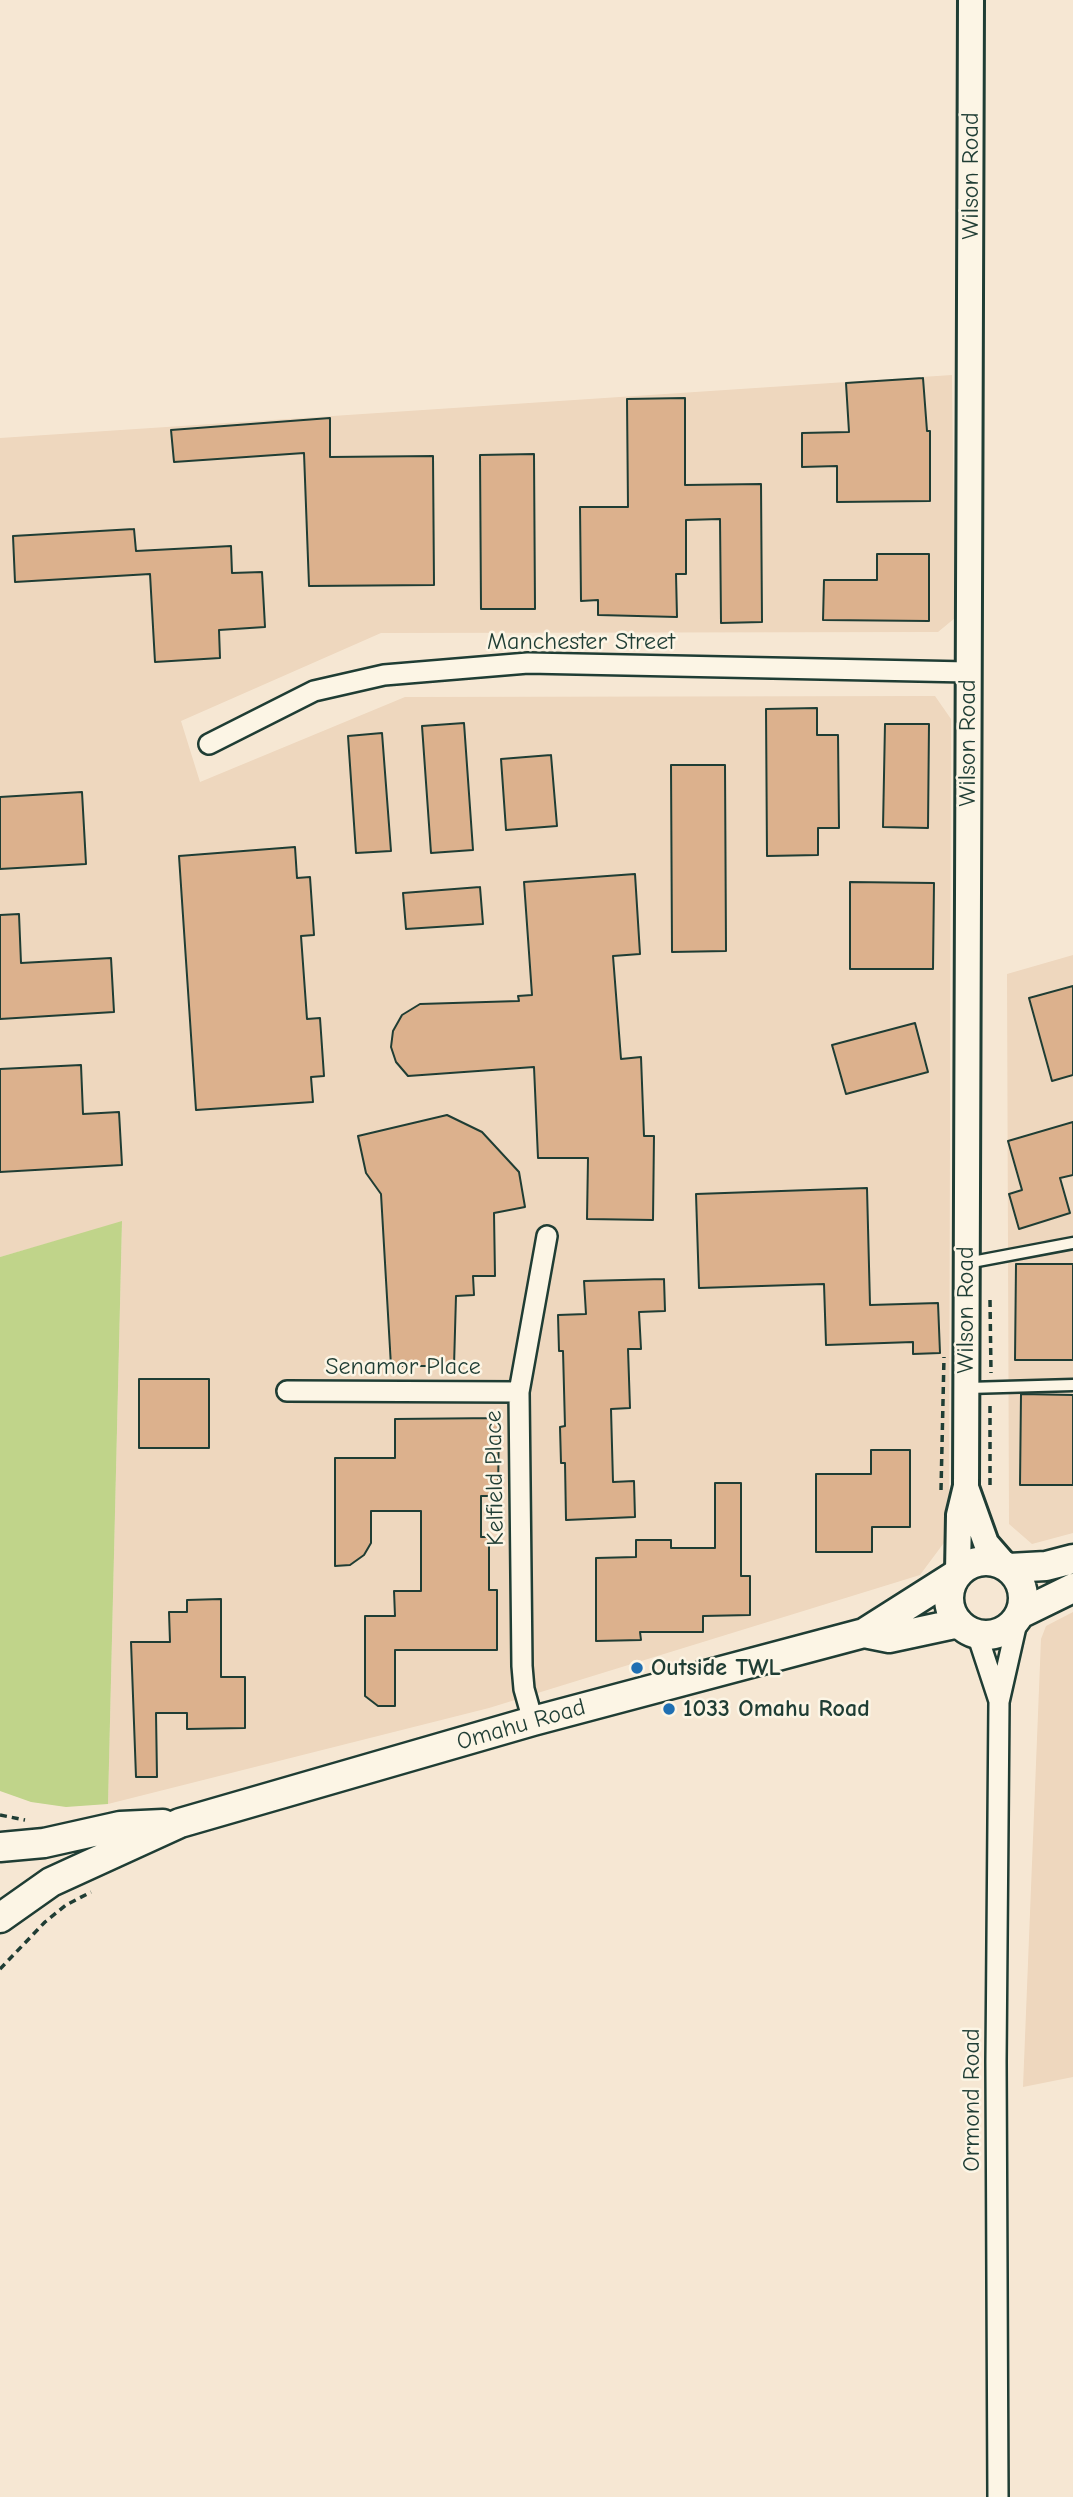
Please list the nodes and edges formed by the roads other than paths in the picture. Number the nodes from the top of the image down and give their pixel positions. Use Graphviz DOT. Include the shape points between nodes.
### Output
graph roads {
  1 [pos="971,0"];
  2 [pos="968,672"];
  3 [pos="209,744"];
  4 [pos="547,1236"];
  5 [pos="1073,1242"];
  6 [pos="967,1263"];
  7 [pos="1073,1385"];
  8 [pos="966,1389"];
  9 [pos="287,1391"];
  10 [pos="519,1392"];
  11 [pos="966,1486"];
  12 [pos="1073,1559"];
  13 [pos="1008,1567"];
  14 [pos="958,1573"];
  15 [pos="1073,1588"];
  16 [pos="1019,1616"];
  17 [pos="968,1629"];
  18 [pos="864,1633"];
  19 [pos="999,1702"];
  20 [pos="533,1721"];
  21 [pos="180,1822"];
  22 [pos="0,1847"];
  23 [pos="0,1918"];
  24 [pos="998,2497"];
  1 -- 2 [label="street, Wilson Road"];
  2 -- 3 [label="street, Manchester Street" via="528,663 384,675 314,691"];
  2 -- 6 [label="street, Wilson Road"];
  4 -- 10 [label="street, Kelfield Place"];
  5 -- 6 [label="lane"];
  6 -- 8 [label="street, Wilson Road"];
  7 -- 8 [label="lane"];
  8 -- 11 [label="street, Wilson Road"];
  9 -- 10 [label="street, Senamor Place"];
  10 -- 20 [label="street, Kelfield Place" via="522,1667"];
  11 -- 13 [label="street, Wilson Road" via="986,1543"];
  11 -- 14 [label="street, Wilson Road" via="959,1515"];
  12 -- 13 [label="main road" via="1046,1566"];
  13 -- 14 [label="main road" via="976,1562"];
  13 -- 16 [label="main road" via="1023,1589"];
  14 -- 17 [label="main road" via="949,1593 952,1614"];
  14 -- 18 [label="main road, Omahu Road"];
  15 -- 16 [label="main road"];
  16 -- 17 [label="main road" via="1000,1633"];
  16 -- 19 [label="street, Ormond Road"];
  17 -- 18 [label="main road, Omahu Road" via="889,1638"];
  17 -- 19 [label="street, Ormond Road"];
  18 -- 20 [label="main road, Omahu Road"];
  19 -- 24 [label="street, Ormond Road"];
  20 -- 21 [label="main road, Omahu Road"];
  21 -- 22 [label="main road, Omahu Road" via="120,1826 44,1843"];
  21 -- 23 [label="main road, Omahu Road" via="51,1882"];
}
